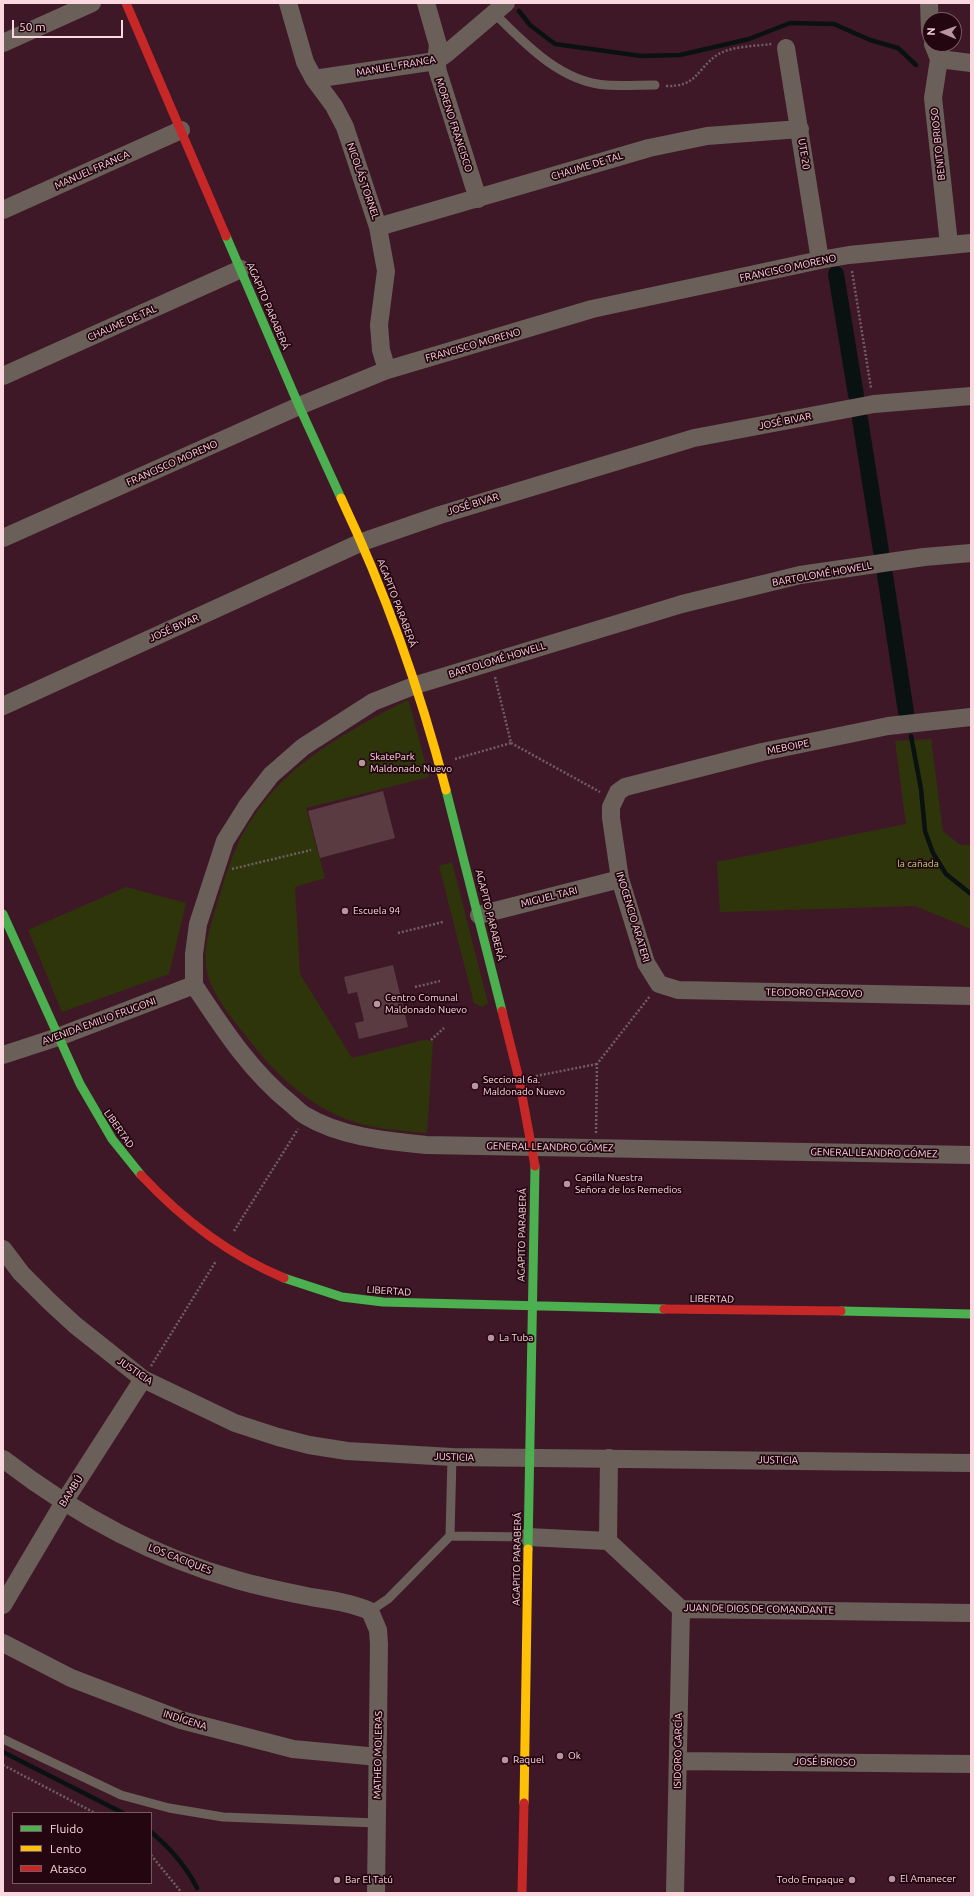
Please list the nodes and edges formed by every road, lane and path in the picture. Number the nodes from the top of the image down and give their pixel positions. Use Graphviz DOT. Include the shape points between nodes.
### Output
graph roads {
  1 [pos="92,3"];
  2 [pos="126,3"];
  3 [pos="288,3"];
  4 [pos="426,3"];
  5 [pos="501,9"];
  6 [pos="3,43"];
  7 [pos="786,48"];
  8 [pos="936,52"];
  9 [pos="436,61"];
  10 [pos="971,63"];
  11 [pos="314,79"];
  12 [pos="655,85"];
  13 [pos="800,129"];
  14 [pos="181,130"];
  15 [pos="478,199"];
  16 [pos="3,210"];
  17 [pos="378,228"];
  18 [pos="971,243"];
  19 [pos="949,244"];
  20 [pos="849,255"];
  21 [pos="820,260"];
  22 [pos="241,269"];
  23 [pos="387,370"];
  24 [pos="3,376"];
  25 [pos="971,396"];
  26 [pos="874,404"];
  27 [pos="299,406"];
  28 [pos="3,538"];
  29 [pos="362,542"];
  30 [pos="971,553"];
  31 [pos="491,661"];
  32 [pos="416,685"];
  33 [pos="3,706"];
  34 [pos="971,717"];
  35 [pos="511,743"];
  36 [pos="439,763"];
  37 [pos="614,799"];
  38 [pos="311,850"];
  39 [pos="231,869"];
  40 [pos="620,879"];
  41 [pos="3,914"];
  42 [pos="479,914"];
  43 [pos="443,922"];
  44 [pos="398,933"];
  45 [pos="440,981"];
  46 [pos="658,984"];
  47 [pos="194,985"];
  48 [pos="415,987"];
  49 [pos="971,996"];
  50 [pos="444,1028"];
  51 [pos="58,1037"];
  52 [pos="431,1040"];
  53 [pos="3,1055"];
  54 [pos="597,1064"];
  55 [pos="519,1079"];
  56 [pos="533,1147"];
  57 [pos="595,1148"];
  58 [pos="971,1155"];
  59 [pos="3,1249"];
  60 [pos="532,1307"];
  61 [pos="971,1314"];
  62 [pos="143,1379"];
  63 [pos="452,1457"];
  64 [pos="609,1458"];
  65 [pos="3,1459"];
  66 [pos="529,1459"];
  67 [pos="971,1463"];
  68 [pos="64,1502"];
  69 [pos="450,1536"];
  70 [pos="528,1538"];
  71 [pos="608,1541"];
  72 [pos="3,1605"];
  73 [pos="681,1609"];
  74 [pos="372,1614"];
  75 [pos="971,1614"];
  76 [pos="3,1643"];
  77 [pos="3,1738"];
  78 [pos="378,1757"];
  79 [pos="678,1761"];
  80 [pos="971,1764"];
  81 [pos="3,1765"];
  82 [pos="93,1812"];
  83 [pos="377,1823"];
  84 [pos="152,1856"];
  85 [pos="182,1893"];
  86 [pos="376,1893"];
  87 [pos="522,1893"];
  88 [pos="675,1893"];
  1 -- 6 [label="street"];
  2 -- 14 [label="street, AGAPITO PARABERÁ"];
  3 -- 11 [label="street, NICOLÁS TORNEL" via="305,62"];
  4 -- 9 [label="street, MORENO FRANCISCO" via="438,45"];
  5 -- 9 [label="street, MANUEL FRANCA"];
  5 -- 12 [label="lane" via="529,48 572,76 605,85"];
  7 -- 12 [label="path" via="784,42 726,51 717,55 688,84"];
  7 -- 13 [label="street, UTE 20"];
  8 -- 10 [label="street"];
  8 -- 19 [label="street, BENITO BRIOSO" via="933,98"];
  9 -- 11 [label="street, MANUEL FRANCA"];
  9 -- 15 [label="street, MORENO FRANCISCO"];
  11 -- 17 [label="street, NICOLÁS TORNEL" via="334,106 345,127"];
  13 -- 15 [label="street, CHAUME DE TAL" via="707,136 649,148"];
  13 -- 21 [label="street, UTE 20"];
  14 -- 16 [label="street, MANUEL FRANCA"];
  14 -- 22 [label="street, AGAPITO PARABERÁ"];
  15 -- 17 [label="street, CHAUME DE TAL"];
  17 -- 23 [label="street, NICOLÁS TORNEL" via="386,271 379,325 381,350"];
  18 -- 19 [label="street, FRANCISCO MORENO"];
  19 -- 20 [label="street, FRANCISCO MORENO"];
  20 -- 21 [label="street, FRANCISCO MORENO"];
  20 -- 26 [label="path"];
  21 -- 23 [label="street, FRANCISCO MORENO" via="592,310"];
  22 -- 24 [label="street, CHAUME DE TAL"];
  22 -- 27 [label="street, AGAPITO PARABERÁ"];
  23 -- 27 [label="street, FRANCISCO MORENO"];
  25 -- 26 [label="street, JOSÉ BIVAR"];
  26 -- 29 [label="street, JOSÉ BIVAR" via="694,438 440,514"];
  27 -- 28 [label="street, FRANCISCO MORENO"];
  27 -- 29 [label="street, AGAPITO PARABERÁ"];
  29 -- 32 [label="street, AGAPITO PARABERÁ"];
  29 -- 33 [label="street, JOSÉ BIVAR"];
  30 -- 31 [label="street, BARTOLOMÉ HOWELL" via="924,557 800,575 682,604"];
  31 -- 32 [label="street, BARTOLOMÉ HOWELL"];
  31 -- 35 [label="path"];
  32 -- 36 [label="street, AGAPITO PARABERÁ"];
  32 -- 47 [label="street, BARTOLOMÉ HOWELL" via="373,702 303,747 271,775 247,806 225,841 200,917 194,954"];
  34 -- 37 [label="street, MEBOIPE" via="888,726 762,752 625,787"];
  35 -- 36 [label="path"];
  35 -- 37 [label="path"];
  36 -- 42 [label="street, AGAPITO PARABERÁ"];
  37 -- 40 [label="street, INOCENCIO ARATERI" via="611,818"];
  38 -- 39 [label="path"];
  40 -- 42 [label="street, MIGUEL TARI"];
  40 -- 46 [label="street, INOCENCIO ARATERI" via="646,963"];
  41 -- 51 [label="street, LIBERTAD"];
  42 -- 55 [label="street, AGAPITO PARABERÁ"];
  43 -- 44 [label="path"];
  45 -- 48 [label="path"];
  46 -- 49 [label="street, TEODORO CHACOVO" via="678,990"];
  46 -- 54 [label="path"];
  47 -- 51 [label="street, AVENIDA EMILIO FRUGONI"];
  47 -- 56 [label="street, GENERAL LEANDRO GÓMEZ" via="237,1048 276,1092 306,1116 348,1134 392,1141 426,1145"];
  50 -- 52 [label="path"];
  51 -- 53 [label="street, AVENIDA EMILIO FRUGONI"];
  51 -- 60 [label="street, LIBERTAD" via="92,1111 137,1171 191,1224 250,1263 307,1287 356,1300 381,1303"];
  54 -- 55 [label="path"];
  54 -- 57 [label="path"];
  55 -- 56 [label="street, AGAPITO PARABERÁ"];
  56 -- 57 [label="street, GENERAL LEANDRO GÓMEZ"];
  56 -- 60 [label="street, AGAPITO PARABERÁ" via="535,1164"];
  57 -- 58 [label="street, GENERAL LEANDRO GÓMEZ"];
  59 -- 62 [label="street, JUSTICIA" via="21,1273 49,1301"];
  60 -- 61 [label="street, LIBERTAD"];
  60 -- 66 [label="street, AGAPITO PARABERÁ"];
  62 -- 63 [label="street, JUSTICIA" via="235,1423 278,1437 347,1451"];
  62 -- 68 [label="street, BAMBÚ"];
  63 -- 66 [label="street, JUSTICIA"];
  63 -- 69 [label="lane"];
  64 -- 66 [label="street, JUSTICIA"];
  64 -- 67 [label="street, JUSTICIA"];
  64 -- 71 [label="street"];
  65 -- 68 [label="street, LOS CACIQUES"];
  66 -- 70 [label="street, AGAPITO PARABERÁ"];
  68 -- 72 [label="street, BAMBÚ"];
  68 -- 74 [label="street, LOS CACIQUES" via="124,1537 184,1562 236,1580 357,1605"];
  69 -- 70 [label="lane"];
  69 -- 74 [label="lane"];
  70 -- 71 [label="street"];
  70 -- 87 [label="street, AGAPITO PARABERÁ"];
  71 -- 73 [label="street, JUAN DE DIOS DE COMANDANTE"];
  73 -- 75 [label="street, JUAN DE DIOS DE COMANDANTE"];
  73 -- 79 [label="street, ISIDORO GARCÍA"];
  74 -- 78 [label="street, MATHEO MOLERAS" via="378,1630 379,1644"];
  76 -- 78 [label="street, INDÍGENA" via="71,1678 181,1720 293,1749"];
  77 -- 83 [label="lane" via="121,1795 169,1808 223,1817"];
  78 -- 83 [label="street, MATHEO MOLERAS"];
  79 -- 80 [label="street, JOSÉ BRIOSO"];
  79 -- 88 [label="street, ISIDORO GARCÍA"];
  81 -- 82 [label="path"];
  83 -- 86 [label="street, MATHEO MOLERAS"];
  84 -- 85 [label="path"];
}
